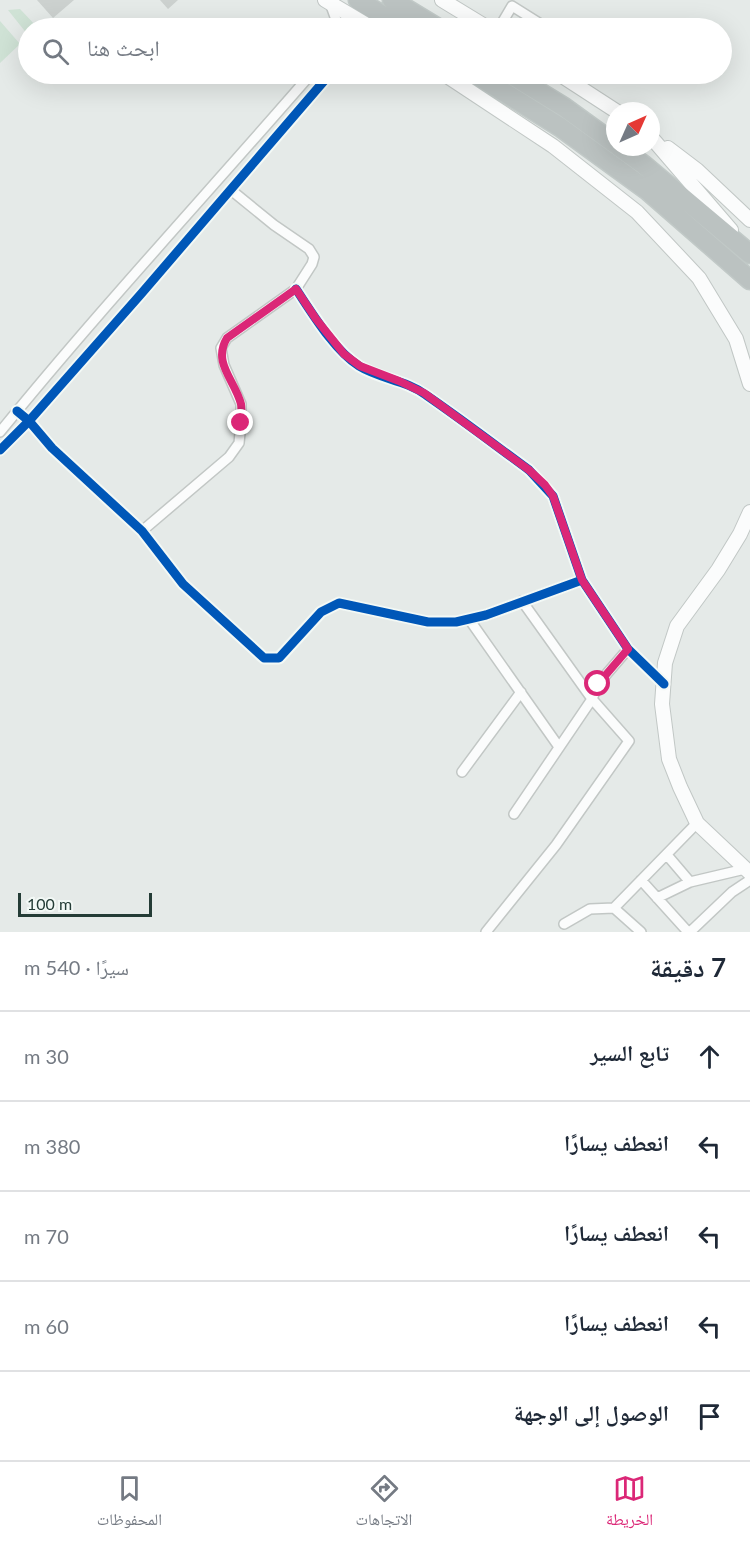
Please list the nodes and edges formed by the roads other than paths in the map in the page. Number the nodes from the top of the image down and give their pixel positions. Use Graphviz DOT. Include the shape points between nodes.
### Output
graph roads {
  1 [pos="358,0"];
  2 [pos="392,0"];
  3 [pos="442,0"];
  4 [pos="327,2"];
  5 [pos="334,18"];
  6 [pos="355,18"];
  7 [pos="388,18"];
  8 [pos="422,18"];
  9 [pos="472,18"];
  10 [pos="505,18"];
  11 [pos="531,18"];
  12 [pos="302,84"];
  13 [pos="322,84"];
  14 [pos="459,84"];
  15 [pos="491,84"];
  16 [pos="527,84"];
  17 [pos="586,84"];
  18 [pos="606,102"];
  19 [pos="606,138"];
  20 [pos="660,143"];
  21 [pos="660,148"];
  22 [pos="246,150"];
  23 [pos="631,156"];
  24 [pos="257,160"];
  25 [pos="231,190"];
  26 [pos="750,220"];
  27 [pos="750,253"];
  28 [pos="750,280"];
  29 [pos="129,281"];
  30 [pos="296,289"];
  31 [pos="141,294"];
  32 [pos="750,384"];
  33 [pos="18,411"];
  34 [pos="29,421"];
  35 [pos="0,432"];
  36 [pos="0,450"];
  37 [pos="750,512"];
  38 [pos="142,531"];
  39 [pos="742,536"];
  40 [pos="582,580"];
  41 [pos="522,601"];
  42 [pos="469,619"];
  43 [pos="628,649"];
  44 [pos="663,684"];
  45 [pos="521,692"];
  46 [pos="592,699"];
  47 [pos="559,747"];
  48 [pos="462,772"];
  49 [pos="514,814"];
  50 [pos="697,823"];
  51 [pos="666,855"];
  52 [pos="748,874"];
  53 [pos="641,880"];
  54 [pos="690,882"];
  55 [pos="657,898"];
  56 [pos="614,908"];
  57 [pos="564,924"];
  58 [pos="486,932"];
  59 [pos="641,932"];
  60 [pos="689,932"];
  1 -- 7 [label="highway"];
  2 -- 8 [label="highway"];
  3 -- 9 [label="main road"];
  4 -- 5 [label="street"];
  4 -- 6 [label="main road"];
  10 -- 11 [label="street" via="512,6"];
  12 -- 22 [label="street"];
  13 -- 24 [label="street"];
  14 -- 32 [label="main road" via="553,146 637,212 699,278 736,339"];
  15 -- 28 [label="highway" via="560,127 648,191"];
  16 -- 19 [label="highway"];
  17 -- 18 [label="main road"];
  20 -- 26 [label="main road" via="697,170"];
  21 -- 27 [label="main road"];
  22 -- 24 [label="street"];
  22 -- 29 [label="street"];
  23 -- 27 [label="highway"];
  24 -- 25 [label="street"];
  25 -- 30 [label="street" via="309,249 314,257 312,264"];
  25 -- 31 [label="street"];
  29 -- 31 [label="street"];
  29 -- 33 [label="street"];
  30 -- 38 [label="street" via="227,338 221,348 241,404 239,443 229,457"];
  30 -- 40 [label="street" via="344,354 360,366 424,393 545,485 553,496"];
  31 -- 34 [label="street"];
  33 -- 34 [label="street"];
  33 -- 35 [label="street"];
  34 -- 36 [label="street"];
  34 -- 38 [label="street" via="52,448"];
  37 -- 39 [label="main road"];
  38 -- 42 [label="street" via="183,584 264,658 279,658 321,612 339,603 428,622"];
  39 -- 44 [label="main road" via="677,626"];
  40 -- 41 [label="street"];
  40 -- 43 [label="street"];
  41 -- 42 [label="street"];
  41 -- 46 [label="street"];
  42 -- 45 [label="street"];
  43 -- 44 [label="street"];
  43 -- 46 [label="street" via="598,684"];
  44 -- 50 [label="main road" via="669,759"];
  45 -- 47 [label="street"];
  45 -- 48 [label="street"];
  46 -- 47 [label="street"];
  46 -- 58 [label="street" via="629,741 556,845"];
  47 -- 49 [label="street"];
  50 -- 51 [label="street"];
  50 -- 52 [label="main road"];
  51 -- 53 [label="street"];
  51 -- 54 [label="street"];
  52 -- 54 [label="street"];
  52 -- 60 [label="street"];
  53 -- 55 [label="street"];
  53 -- 56 [label="street"];
  54 -- 55 [label="street"];
  55 -- 60 [label="street"];
  56 -- 57 [label="street" via="590,909"];
  56 -- 59 [label="street"];
}
